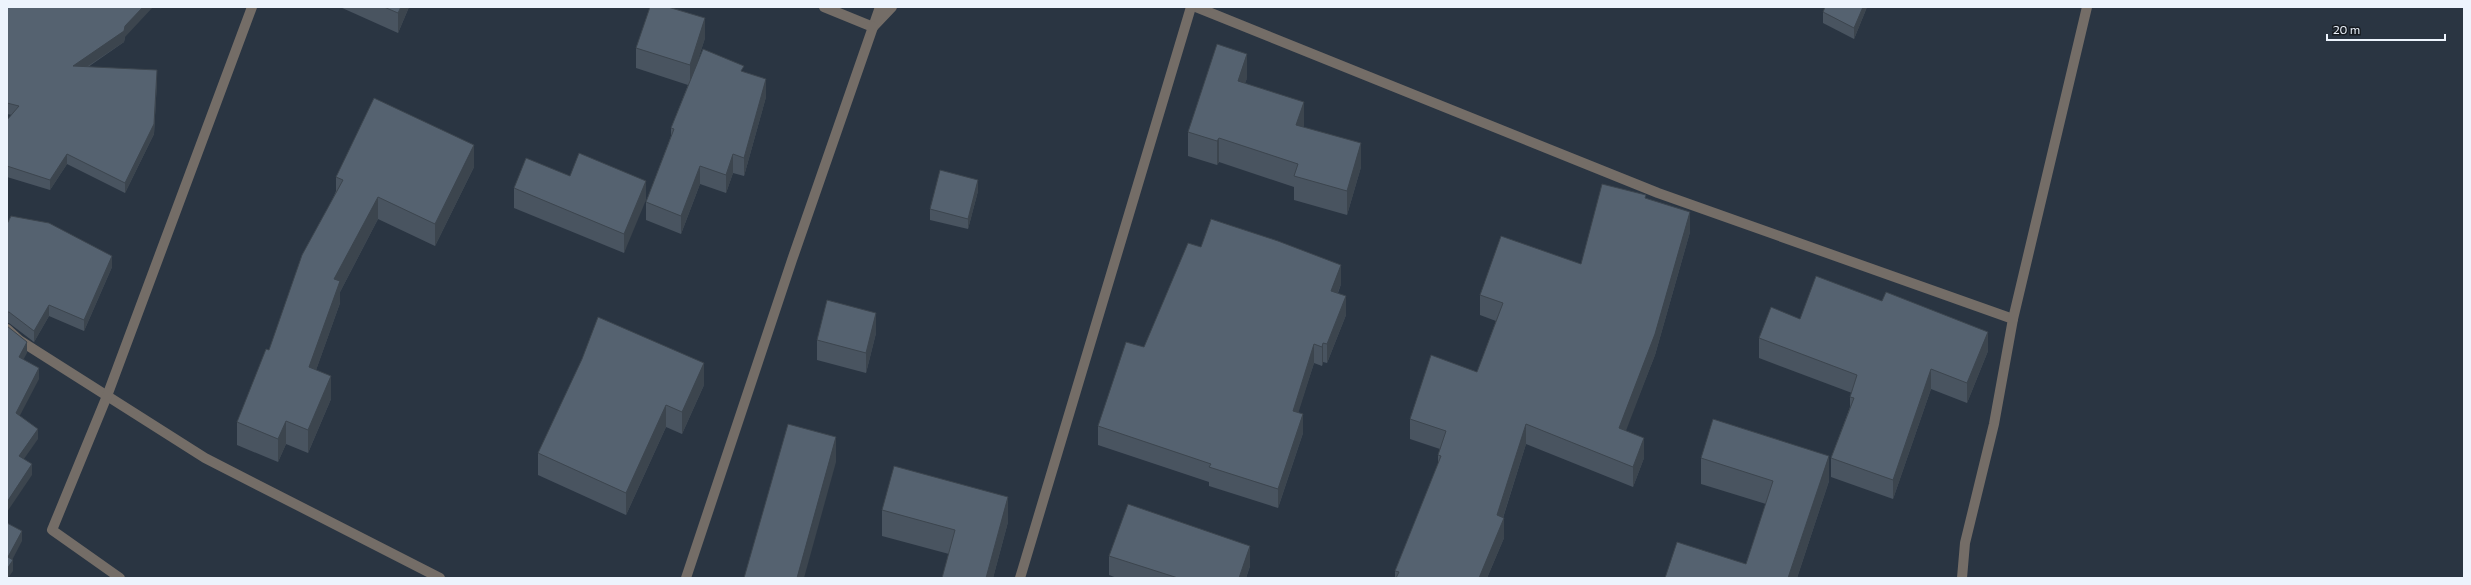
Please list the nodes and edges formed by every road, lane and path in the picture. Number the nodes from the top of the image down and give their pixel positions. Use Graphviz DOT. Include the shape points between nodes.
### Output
graph roads {
  1 [pos="252,7"];
  2 [pos="824,7"];
  3 [pos="880,7"];
  4 [pos="892,7"];
  5 [pos="1191,7"];
  6 [pos="1196,7"];
  7 [pos="2087,7"];
  8 [pos="873,27"];
  9 [pos="2013,319"];
  10 [pos="7,329"];
  11 [pos="107,396"];
  12 [pos="120,578"];
  13 [pos="440,578"];
  14 [pos="686,578"];
  15 [pos="1020,578"];
  16 [pos="1962,578"];
  1 -- 11 [label="street"];
  2 -- 8 [label="street"];
  3 -- 8 [label="street"];
  4 -- 8 [label="street"];
  5 -- 15 [label="street"];
  6 -- 9 [label="street" via="1658,193"];
  7 -- 9 [label="street"];
  8 -- 14 [label="street"];
  9 -- 16 [label="street" via="1994,424 1965,543"];
  10 -- 11 [label="street" via="19,340"];
  11 -- 12 [label="street" via="52,530"];
  11 -- 13 [label="street" via="205,458"];
}
